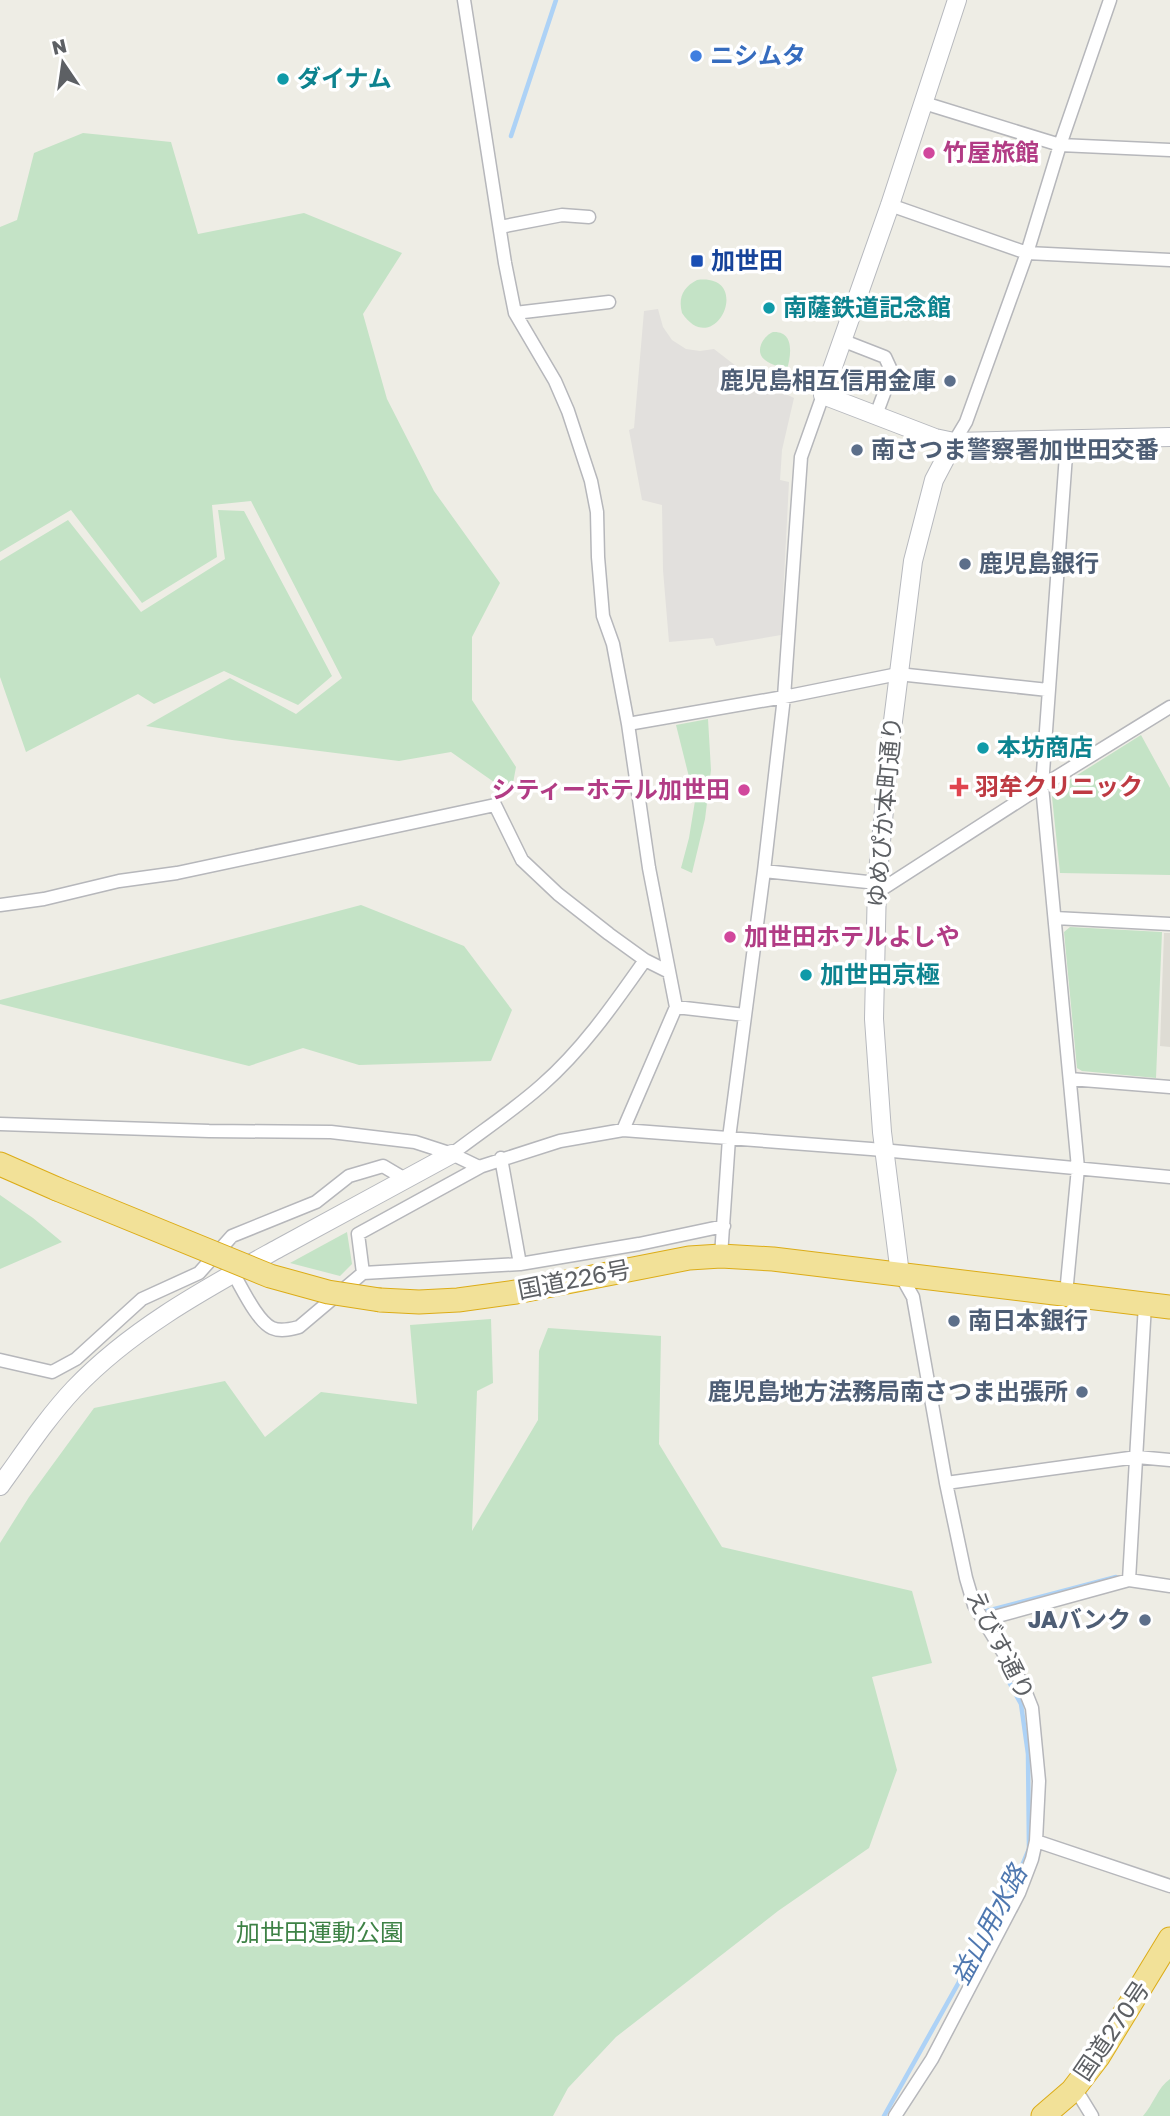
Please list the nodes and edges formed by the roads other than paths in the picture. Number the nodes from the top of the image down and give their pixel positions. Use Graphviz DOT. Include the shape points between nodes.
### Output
graph roads {
  1 [pos="464,0"];
  2 [pos="957,0"];
  3 [pos="1110,0"];
  4 [pos="924,103"];
  5 [pos="1060,145"];
  6 [pos="1170,150"];
  7 [pos="890,205"];
  8 [pos="589,217"];
  9 [pos="500,227"];
  10 [pos="1027,253"];
  11 [pos="1170,260"];
  12 [pos="609,302"];
  13 [pos="515,313"];
  14 [pos="844,341"];
  15 [pos="824,395"];
  16 [pos="876,415"];
  17 [pos="1170,437"];
  18 [pos="1067,441"];
  19 [pos="954,442"];
  20 [pos="898,674"];
  21 [pos="1048,690"];
  22 [pos="785,697"];
  23 [pos="1170,706"];
  24 [pos="628,724"];
  25 [pos="1042,786"];
  26 [pos="764,871"];
  27 [pos="876,888"];
  28 [pos="0,905"];
  29 [pos="1055,918"];
  30 [pos="1170,924"];
  31 [pos="645,960"];
  32 [pos="669,972"];
  33 [pos="676,1007"];
  34 [pos="745,1015"];
  35 [pos="1070,1079"];
  36 [pos="1170,1087"];
  37 [pos="0,1124"];
  38 [pos="623,1130"];
  39 [pos="729,1138"];
  40 [pos="884,1150"];
  41 [pos="452,1154"];
  42 [pos="501,1158"];
  43 [pos="0,1164"];
  44 [pos="482,1166"];
  45 [pos="1078,1168"];
  46 [pos="1170,1177"];
  47 [pos="405,1179"];
  48 [pos="724,1226"];
  49 [pos="721,1256"];
  50 [pos="520,1264"];
  51 [pos="233,1273"];
  52 [pos="363,1273"];
  53 [pos="900,1274"];
  54 [pos="1066,1294"];
  55 [pos="1145,1304"];
  56 [pos="1170,1307"];
  57 [pos="0,1360"];
  58 [pos="1137,1457"];
  59 [pos="1170,1460"];
  60 [pos="946,1483"];
  61 [pos="0,1486"];
  62 [pos="1129,1580"];
  63 [pos="1170,1586"];
  64 [pos="983,1620"];
  65 [pos="1036,1841"];
  66 [pos="1170,1886"];
  67 [pos="1170,1939"];
  68 [pos="1072,2091"];
  69 [pos="895,2116"];
  70 [pos="1043,2116"];
  71 [pos="1092,2116"];
  1 -- 9 [label="street"];
  2 -- 4 [label="street"];
  3 -- 5 [label="street"];
  4 -- 5 [label="street"];
  4 -- 7 [label="street"];
  5 -- 6 [label="street"];
  5 -- 10 [label="street"];
  7 -- 10 [label="street"];
  7 -- 14 [label="street"];
  8 -- 9 [label="street" via="562,215"];
  9 -- 13 [label="street"];
  10 -- 11 [label="street"];
  10 -- 19 [label="street" via="966,422"];
  12 -- 13 [label="street"];
  13 -- 24 [label="street" via="559,391 591,481 603,616"];
  14 -- 15 [label="street"];
  14 -- 16 [label="street" via="884,357 891,370"];
  15 -- 16 [label="street"];
  15 -- 22 [label="street" via="801,457"];
  16 -- 19 [label="street"];
  17 -- 18 [label="street"];
  18 -- 19 [label="street"];
  18 -- 21 [label="street"];
  19 -- 20 [label="street, ゆめぴか本町通り" via="934,480 920,527"];
  20 -- 21 [label="street"];
  20 -- 22 [label="street"];
  20 -- 27 [label="street, ゆめぴか本町通り"];
  21 -- 25 [label="street"];
  22 -- 24 [label="street"];
  22 -- 26 [label="street"];
  23 -- 25 [label="street"];
  24 -- 32 [label="street"];
  25 -- 27 [label="street"];
  25 -- 29 [label="street"];
  26 -- 27 [label="street"];
  26 -- 34 [label="street"];
  27 -- 40 [label="street, ゆめぴか本町通り" via="874,1019"];
  28 -- 31 [label="street" via="177,873 495,805 522,860 558,894"];
  29 -- 30 [label="street"];
  29 -- 35 [label="street"];
  31 -- 32 [label="street"];
  31 -- 41 [label="street" via="612,1008 542,1085"];
  32 -- 33 [label="street"];
  33 -- 34 [label="street"];
  33 -- 38 [label="street"];
  34 -- 39 [label="street"];
  35 -- 36 [label="street"];
  35 -- 45 [label="street"];
  37 -- 41 [label="street" via="331,1132 415,1142"];
  38 -- 39 [label="street"];
  38 -- 42 [label="street" via="585,1135"];
  39 -- 40 [label="street"];
  39 -- 48 [label="street"];
  40 -- 45 [label="street"];
  40 -- 53 [label="street, ゆめぴか本町通り"];
  41 -- 44 [label="street"];
  41 -- 47 [label="street"];
  42 -- 44 [label="street"];
  42 -- 50 [label="street"];
  43 -- 49 [label="highway, 国道226号, bridge" via="270,1276 380,1300 458,1300"];
  44 -- 52 [label="street" via="358,1234"];
  45 -- 46 [label="street"];
  45 -- 54 [label="street"];
  47 -- 51 [label="street"];
  47 -- 57 [label="street" via="383,1166 349,1176 316,1202 232,1237 199,1273 142,1299 76,1359 52,1372"];
  48 -- 49 [label="street"];
  48 -- 50 [label="street"];
  49 -- 53 [label="highway, 国道226号"];
  50 -- 52 [label="street"];
  51 -- 52 [label="street" via="262,1321 273,1329 287,1330 299,1327"];
  51 -- 61 [label="street" via="165,1314 107,1358 44,1424"];
  53 -- 54 [label="highway, 国道226号"];
  53 -- 60 [label="street, えびす通り" via="914,1297"];
  54 -- 55 [label="highway, 国道226号"];
  55 -- 56 [label="highway, 国道226号"];
  55 -- 58 [label="street"];
  58 -- 59 [label="street"];
  58 -- 60 [label="street"];
  58 -- 62 [label="street"];
  60 -- 64 [label="street, えびす通り" via="974,1605"];
  62 -- 63 [label="street"];
  62 -- 64 [label="street"];
  64 -- 65 [label="street, えびす通り" via="1032,1708 1038,1781"];
  65 -- 66 [label="street"];
  65 -- 69 [label="street, えびす通り" via="1019,1893 932,2059"];
  67 -- 68 [label="highway, 国道270号"];
  68 -- 70 [label="highway, 国道270号"];
  68 -- 71 [label="street"];
}
